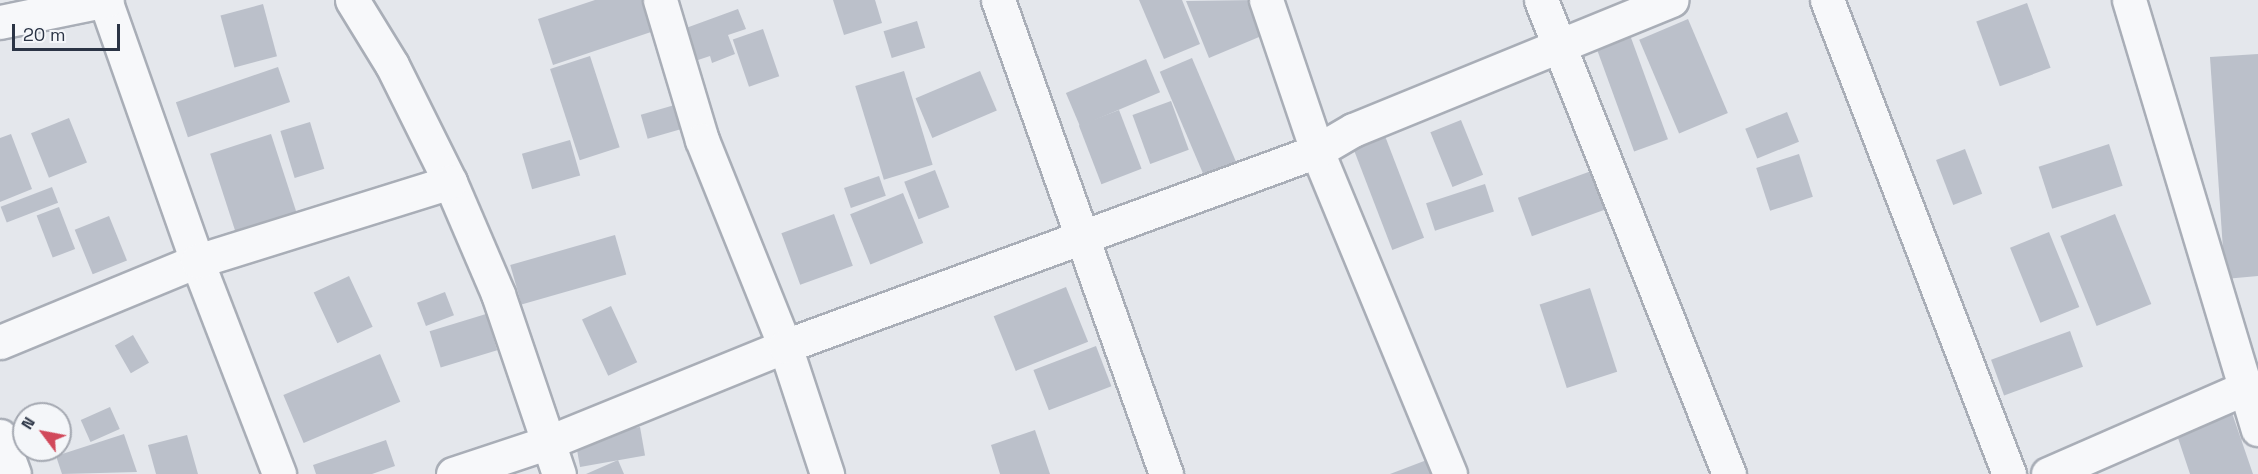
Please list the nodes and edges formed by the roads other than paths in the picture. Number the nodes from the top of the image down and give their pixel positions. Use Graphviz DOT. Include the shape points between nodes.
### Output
graph roads {
  1 [pos="106,0"];
  2 [pos="352,0"];
  3 [pos="660,0"];
  4 [pos="998,0"];
  5 [pos="1266,0"];
  6 [pos="1541,0"];
  7 [pos="1672,0"];
  8 [pos="1827,0"];
  9 [pos="2129,0"];
  10 [pos="0,22"];
  11 [pos="1560,47"];
  12 [pos="1317,151"];
  13 [pos="450,182"];
  14 [pos="1083,236"];
  15 [pos="197,261"];
  16 [pos="0,342"];
  17 [pos="785,346"];
  18 [pos="2244,389"];
  19 [pos="2258,429"];
  20 [pos="0,436"];
  21 [pos="549,442"];
  22 [pos="14,474"];
  23 [pos="279,474"];
  24 [pos="453,474"];
  25 [pos="560,474"];
  26 [pos="826,474"];
  27 [pos="1166,474"];
  28 [pos="1450,474"];
  29 [pos="1729,474"];
  30 [pos="2009,474"];
  31 [pos="2048,474"];
  1 -- 10 [label="street"];
  1 -- 15 [label="street"];
  2 -- 13 [label="street" via="392,65"];
  3 -- 17 [label="street" via="702,140"];
  4 -- 14 [label="street"];
  5 -- 12 [label="street"];
  6 -- 11 [label="street"];
  7 -- 11 [label="street"];
  8 -- 30 [label="street"];
  9 -- 18 [label="street"];
  11 -- 12 [label="street" via="1353,130"];
  11 -- 29 [label="street"];
  12 -- 14 [label="street"];
  12 -- 28 [label="street"];
  13 -- 15 [label="street"];
  13 -- 21 [label="street" via="498,294"];
  14 -- 17 [label="street"];
  14 -- 27 [label="street"];
  15 -- 16 [label="street"];
  15 -- 23 [label="street"];
  17 -- 21 [label="street"];
  17 -- 26 [label="street"];
  18 -- 19 [label="street"];
  18 -- 31 [label="street"];
  20 -- 22 [label="street"];
  21 -- 24 [label="street"];
  21 -- 25 [label="street"];
}
